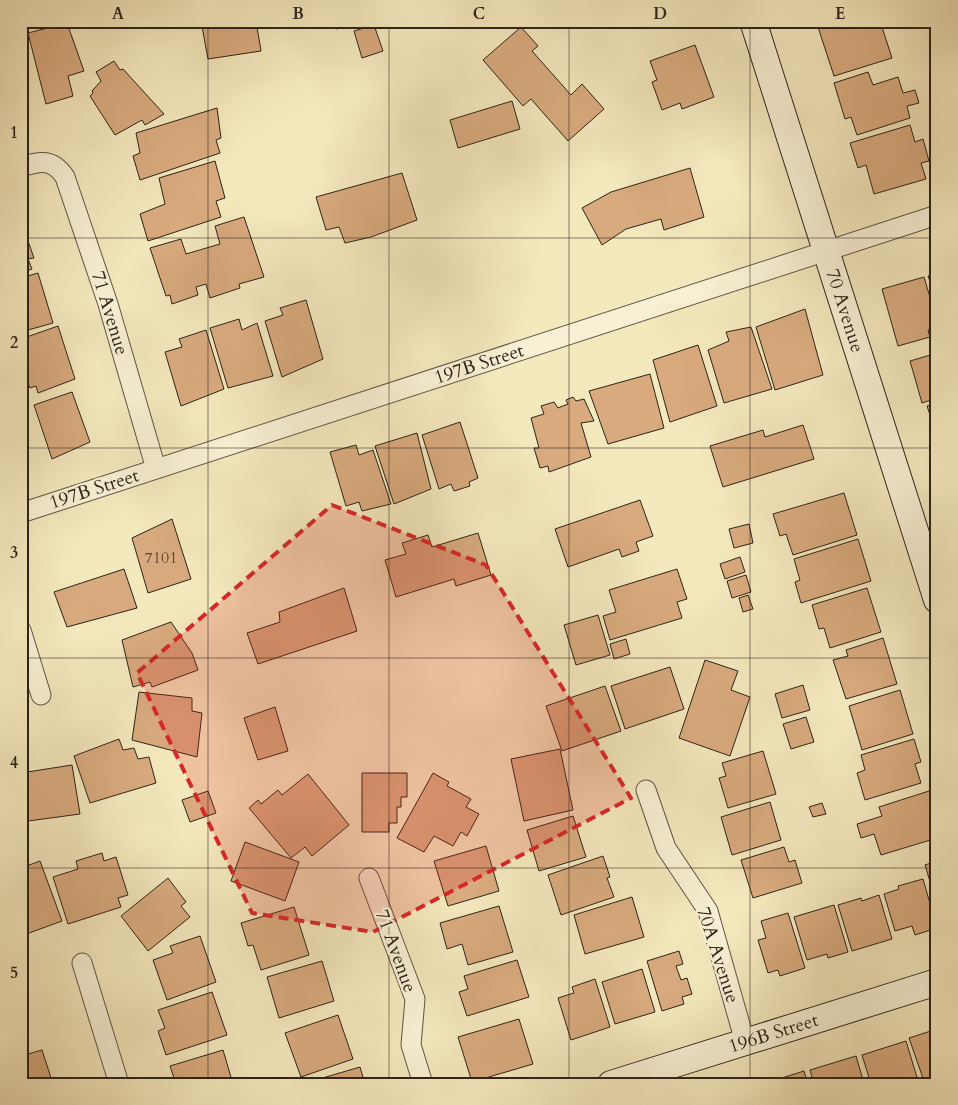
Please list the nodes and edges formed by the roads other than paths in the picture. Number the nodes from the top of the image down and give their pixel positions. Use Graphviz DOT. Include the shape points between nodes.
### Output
graph roads {
  1 [pos="753,21"];
  2 [pos="21,167"];
  3 [pos="937,215"];
  4 [pos="825,251"];
  5 [pos="156,469"];
  6 [pos="21,513"];
  7 [pos="937,600"];
  8 [pos="21,630"];
  9 [pos="41,695"];
  10 [pos="646,790"];
  11 [pos="370,878"];
  12 [pos="82,963"];
  13 [pos="937,982"];
  14 [pos="745,1042"];
  15 [pos="119,1084"];
  16 [pos="423,1084"];
  17 [pos="611,1084"];
  1 -- 4 [label="street, 70 Avenue"];
  2 -- 5 [label="street, 71 Avenue" via="41,162 51,164 58,167 65,177 108,304"];
  3 -- 4 [label="street, 197B Street"];
  4 -- 5 [label="street, 197B Street"];
  4 -- 7 [label="street, 70 Avenue"];
  5 -- 6 [label="street, 197B Street"];
  8 -- 9 [label="street"];
  10 -- 14 [label="street, 70A Avenue" via="666,848 708,912"];
  11 -- 16 [label="street, 71 Avenue" via="414,999 411,1045"];
  12 -- 15 [label="street"];
  13 -- 14 [label="street, 196B Street"];
  14 -- 17 [label="street, 196B Street"];
}
